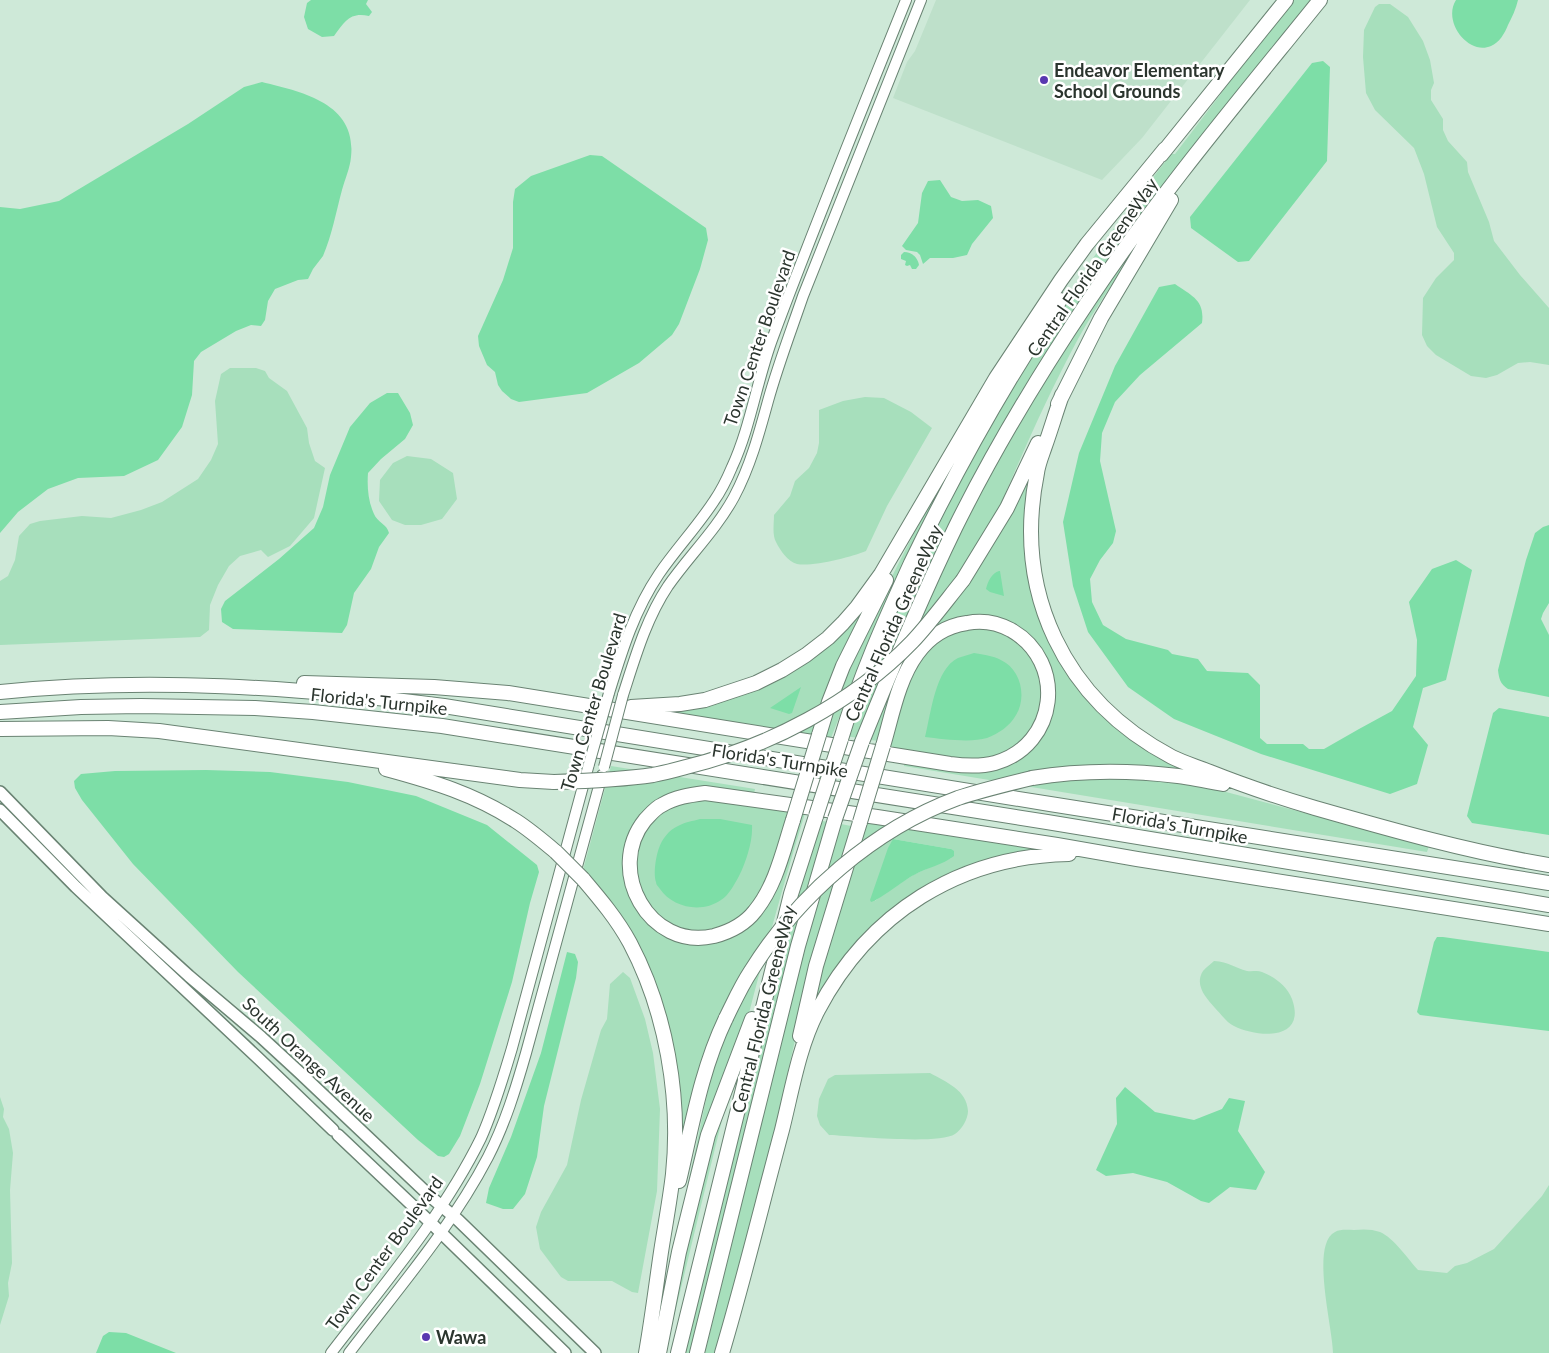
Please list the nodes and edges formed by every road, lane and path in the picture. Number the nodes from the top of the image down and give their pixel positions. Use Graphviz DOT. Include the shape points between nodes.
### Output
graph roads {
  1 [pos="906,0"];
  2 [pos="921,0"];
  3 [pos="1286,0"];
  4 [pos="1320,0"];
  5 [pos="1213,134"];
  6 [pos="1164,148"];
  7 [pos="1062,395"];
  8 [pos="957,444"];
  9 [pos="122,684"];
  10 [pos="0,692"];
  11 [pos="566,702"];
  12 [pos="0,712"];
  13 [pos="0,729"];
  14 [pos="310,751"];
  15 [pos="1258,791"];
  16 [pos="0,792"];
  17 [pos="0,810"];
  18 [pos="1137,859"];
  19 [pos="1549,865"];
  20 [pos="1549,883"];
  21 [pos="1549,905"];
  22 [pos="1549,924"];
  23 [pos="774,963"];
  24 [pos="763,1201"];
  25 [pos="442,1206"];
  26 [pos="452,1215"];
  27 [pos="431,1223"];
  28 [pos="440,1232"];
  29 [pos="658,1272"];
  30 [pos="331,1353"];
  31 [pos="349,1353"];
  32 [pos="565,1353"];
  33 [pos="595,1353"];
  34 [pos="646,1353"];
  35 [pos="659,1353"];
  36 [pos="678,1353"];
  37 [pos="697,1353"];
  38 [pos="722,1353"];
  1 -- 25 [label="main road, Town Center Boulevard, bridge" via="785,305 732,466 715,500 646,594 628,634 498,1094 481,1136"];
  2 -- 26 [label="main road, Town Center Boulevard, bridge" via="803,296 746,473 720,518 668,587 650,619 623,695 516,1088 488,1157"];
  3 -- 6 [label="highway, Central Florida GreeneWay"];
  4 -- 5 [label="highway, Central Florida GreeneWay"];
  5 -- 7 [label="highway" via="1152,229"];
  5 -- 37 [label="highway, Central Florida GreeneWay, bridge" via="1089,299 1036,383 963,513 900,647 862,742 816,881"];
  6 -- 8 [label="highway" via="1061,280"];
  6 -- 23 [label="highway, Central Florida GreeneWay, bridge" via="1002,392 934,517 852,700"];
  7 -- 14 [label="highway, bridge" via="1007,508 963,580 912,642 880,671 838,702 786,731 717,759 655,775 614,780 520,780"];
  7 -- 15 [label="highway" via="1037,471 1031,535 1038,592 1059,650 1100,705 1123,726 1174,758"];
  8 -- 11 [label="highway" via="870,590 843,623 806,655 756,683 705,700 634,707"];
  8 -- 18 [label="highway, bridge" via="836,682 819,735 793,820 764,900 754,913 730,931 696,937 674,932 653,919 636,896 629,868 630,853 640,826 660,805 687,795 705,793 718,794 877,817"];
  9 -- 10 [label="highway, Florida's Turnpike"];
  9 -- 11 [label="highway" via="262,682 407,686"];
  9 -- 20 [label="highway, Florida's Turnpike" via="266,688 444,706"];
  11 -- 24 [label="highway, bridge" via="950,764 975,766 1015,754 1038,730 1048,695 1042,663 1025,640 1005,627 972,622 943,630 923,646 909,667 901,688 883,746 860,822 816,966"];
  12 -- 21 [label="highway, Florida's Turnpike" via="132,706 236,708 313,712 442,726"];
  13 -- 14 [label="highway" via="159,731"];
  14 -- 29 [label="highway, bridge" via="445,786 480,800 517,821 583,879 622,930 644,972 659,1012 671,1074 673,1173"];
  15 -- 19 [label="highway" via="1392,830"];
  15 -- 29 [label="highway, bridge" via="1179,776 1136,772 1062,773 1032,778 958,798 923,814 845,864 806,900 770,942 750,972 716,1038 700,1088"];
  16 -- 25 [label="main road, South Orange Avenue" via="102,897 261,1037"];
  17 -- 27 [label="main road, South Orange Avenue" via="76,887"];
  18 -- 22 [label="highway"];
  18 -- 24 [label="highway" via="1075,854 1008,861 949,881 908,905 878,930 844,967 818,1011 800,1058"];
  23 -- 35 [label="highway" via="708,1135 679,1252"];
  23 -- 36 [label="highway, Central Florida GreeneWay"];
  24 -- 38 [label="highway"];
  25 -- 26 [label="main road, South Orange Avenue"];
  25 -- 27 [label="main road, Town Center Boulevard"];
  26 -- 28 [label="main road, Town Center Boulevard"];
  26 -- 33 [label="main road, South Orange Avenue"];
  27 -- 28 [label="main road, South Orange Avenue"];
  27 -- 30 [label="main road, Town Center Boulevard"];
  28 -- 31 [label="main road, Town Center Boulevard"];
  28 -- 32 [label="main road, South Orange Avenue"];
  29 -- 34 [label="highway"];
}
